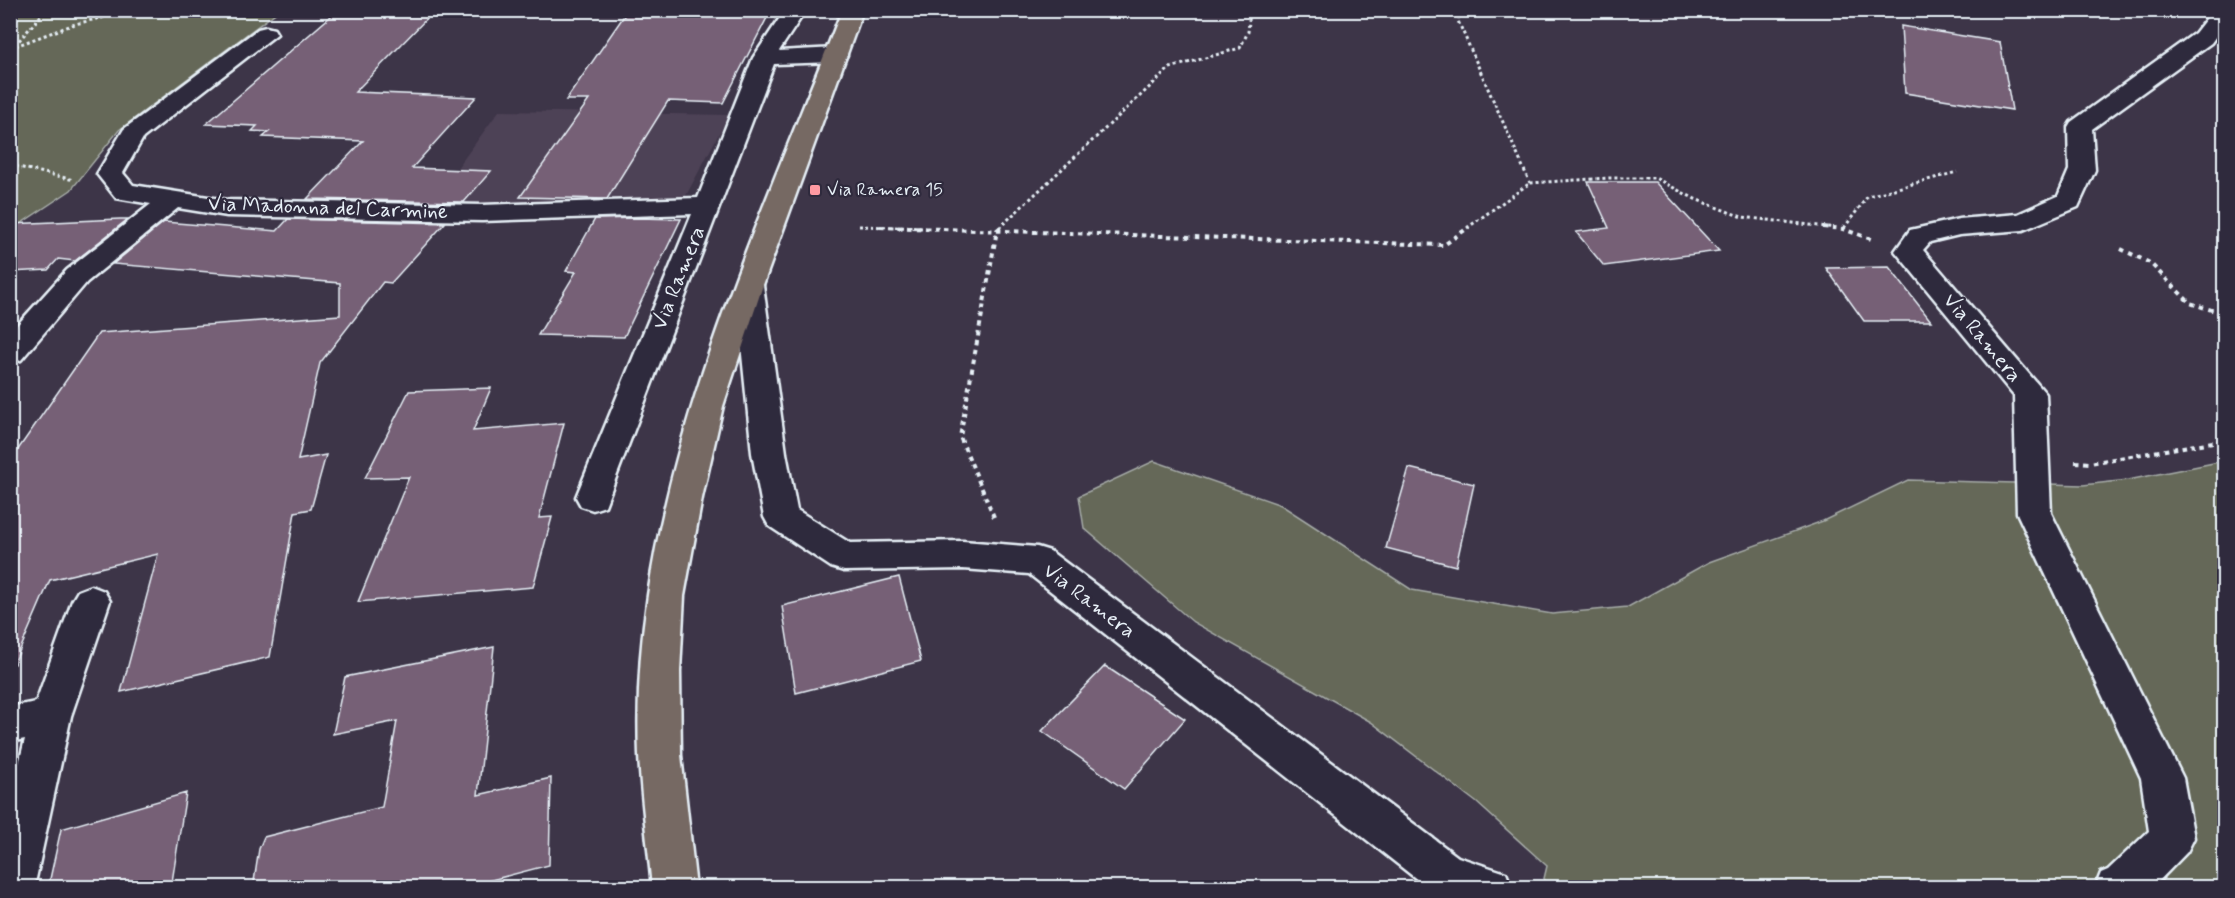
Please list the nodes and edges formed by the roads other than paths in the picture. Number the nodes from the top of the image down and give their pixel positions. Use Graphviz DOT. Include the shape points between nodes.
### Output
graph roads {
  1 [pos="795,10"];
  2 [pos="853,10"];
  3 [pos="2224,11"];
  4 [pos="266,34"];
  5 [pos="767,53"];
  6 [pos="836,56"];
  7 [pos="172,200"];
  8 [pos="707,206"];
  9 [pos="749,285"];
  10 [pos="10,353"];
  11 [pos="593,497"];
  12 [pos="91,601"];
  13 [pos="51,716"];
  14 [pos="10,725"];
  15 [pos="12,888"];
  16 [pos="674,888"];
  17 [pos="1490,888"];
  18 [pos="2117,888"];
  1 -- 5 [label="street, Via Ramera"];
  2 -- 6 [label="main road, Via Ramera"];
  3 -- 18 [label="street, Via Ramera" via="2203,38 2080,127 2082,170 2069,201 2024,222 1959,227 1920,236 1909,251 2030,394 2034,513 2163,778 2172,838"];
  4 -- 7 [label="street, Via Madonna del Carmine" via="133,134 110,174 124,192"];
  5 -- 6 [label="street"];
  5 -- 8 [label="street, Via Ramera"];
  6 -- 9 [label="main road, Via Ramera"];
  7 -- 8 [label="street, Via Madonna del Carmine" via="227,208 482,213"];
  7 -- 10 [label="street" via="77,276"];
  8 -- 11 [label="street, Via Ramera"];
  9 -- 16 [label="main road, Via Ramera" via="707,406 684,498 666,596 660,754"];
  9 -- 17 [label="street, Via Ramera" via="769,453 781,517 844,557 971,556 1037,561 1445,874"];
  12 -- 13 [label="street"];
  13 -- 14 [label="street"];
  13 -- 15 [label="street"];
}
